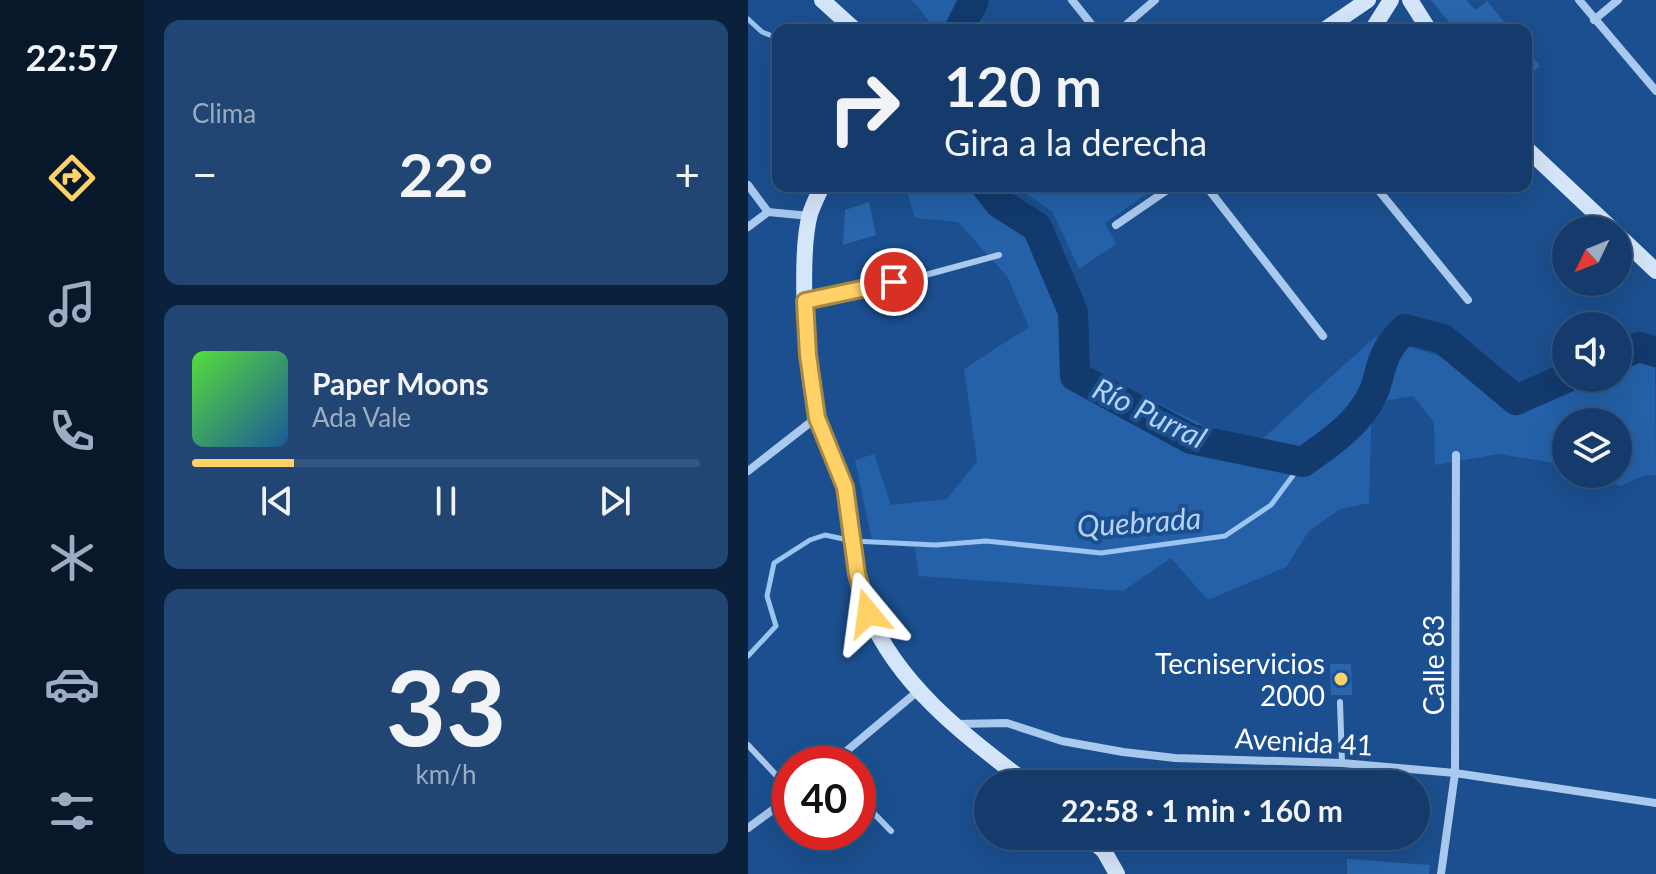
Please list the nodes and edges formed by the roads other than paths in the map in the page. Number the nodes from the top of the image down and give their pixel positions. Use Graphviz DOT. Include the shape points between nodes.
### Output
graph roads {
  1 [pos="822,0"];
  2 [pos="1072,0"];
  3 [pos="1155,0"];
  4 [pos="1368,0"];
  5 [pos="1391,0"];
  6 [pos="1410,0"];
  7 [pos="1579,0"];
  8 [pos="1618,0"];
  9 [pos="1594,20"];
  10 [pos="848,24"];
  11 [pos="1091,24"];
  12 [pos="1127,24"];
  13 [pos="1333,24"];
  14 [pos="1376,24"];
  15 [pos="1425,24"];
  16 [pos="1656,91"];
  17 [pos="1532,154"];
  18 [pos="748,185"];
  19 [pos="820,192"];
  20 [pos="1164,192"];
  21 [pos="1211,192"];
  22 [pos="1380,192"];
  23 [pos="768,212"];
  24 [pos="810,216"];
  25 [pos="1598,216"];
  26 [pos="1116,225"];
  27 [pos="748,227"];
  28 [pos="1632,248"];
  29 [pos="999,255"];
  30 [pos="1656,271"];
  31 [pos="1468,300"];
  32 [pos="805,301"];
  33 [pos="1323,336"];
  34 [pos="817,418"];
  35 [pos="1456,455"];
  36 [pos="748,471"];
  37 [pos="918,691"];
  38 [pos="1340,702"];
  39 [pos="951,724"];
  40 [pos="748,745"];
  41 [pos="852,746"];
  42 [pos="1342,763"];
  43 [pos="1010,770"];
  44 [pos="772,771"];
  45 [pos="1455,773"];
  46 [pos="1656,803"];
  47 [pos="772,810"];
  48 [pos="876,816"];
  49 [pos="748,828"];
  50 [pos="891,831"];
  51 [pos="1103,850"];
  52 [pos="1117,874"];
  53 [pos="1441,874"];
  1 -- 10 [label="street"];
  2 -- 11 [label="street"];
  3 -- 12 [label="street"];
  4 -- 13 [label="street"];
  5 -- 14 [label="street"];
  6 -- 15 [label="street"];
  7 -- 9 [label="street"];
  8 -- 9 [label="street"];
  9 -- 16 [label="street"];
  17 -- 25 [label="street"];
  18 -- 23 [label="street"];
  19 -- 24 [label="street"];
  20 -- 26 [label="street"];
  21 -- 33 [label="street"];
  22 -- 31 [label="street"];
  23 -- 24 [label="street"];
  23 -- 27 [label="street"];
  24 -- 32 [label="street"];
  28 -- 30 [label="street"];
  29 -- 32 [label="lane"];
  32 -- 34 [label="street"];
  34 -- 36 [label="street"];
  34 -- 37 [label="street" via="845,487 868,613"];
  35 -- 45 [label="street, Calle 83"];
  37 -- 39 [label="street"];
  37 -- 41 [label="street"];
  38 -- 42 [label="lane"];
  39 -- 42 [label="street, Avenida 41" via="1007,723 1062,741 1162,757"];
  39 -- 43 [label="street"];
  40 -- 44 [label="lane"];
  42 -- 45 [label="street, Avenida 41"];
  45 -- 46 [label="street, Avenida 41"];
  45 -- 53 [label="street, Calle 83"];
  47 -- 49 [label="street"];
  48 -- 50 [label="lane"];
  51 -- 52 [label="street"];
}
